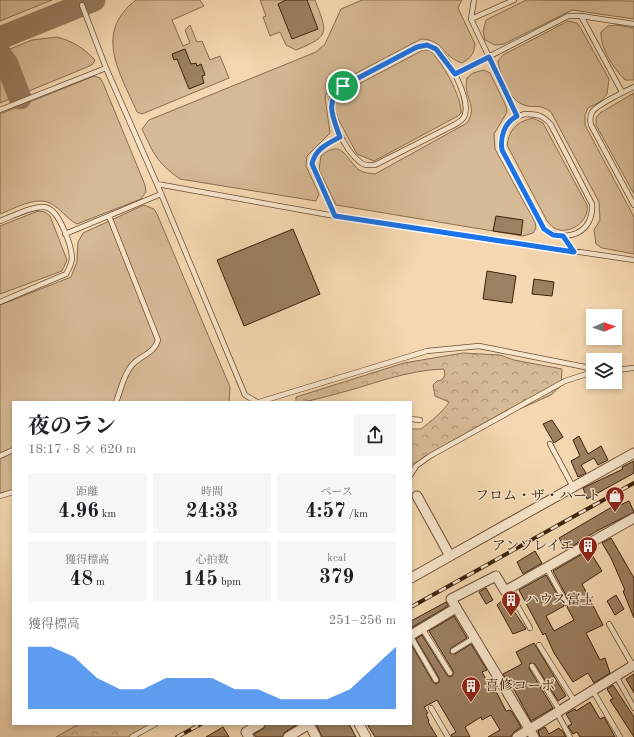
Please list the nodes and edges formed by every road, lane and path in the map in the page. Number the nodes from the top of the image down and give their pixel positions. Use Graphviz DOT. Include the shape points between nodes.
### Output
graph roads {
  1 [pos="474,0"];
  2 [pos="514,0"];
  3 [pos="82,5"];
  4 [pos="581,16"];
  5 [pos="471,19"];
  6 [pos="634,24"];
  7 [pos="489,57"];
  8 [pos="106,68"];
  9 [pos="455,74"];
  10 [pos="634,87"];
  11 [pos="622,92"];
  12 [pos="0,110"];
  13 [pos="517,116"];
  14 [pos="340,137"];
  15 [pos="157,184"];
  16 [pos="161,194"];
  17 [pos="634,206"];
  18 [pos="109,216"];
  19 [pos="335,216"];
  20 [pos="0,221"];
  21 [pos="66,234"];
  22 [pos="563,236"];
  23 [pos="574,252"];
  24 [pos="634,260"];
  25 [pos="0,302"];
  26 [pos="586,368"];
  27 [pos="634,368"];
  28 [pos="622,369"];
  29 [pos="586,374"];
  30 [pos="116,401"];
  31 [pos="256,401"];
  32 [pos="261,401"];
  33 [pos="412,420"];
  34 [pos="420,420"];
  35 [pos="550,444"];
  36 [pos="12,450"];
  37 [pos="634,453"];
  38 [pos="0,456"];
  39 [pos="412,472"];
  40 [pos="573,487"];
  41 [pos="12,492"];
  42 [pos="0,496"];
  43 [pos="417,496"];
  44 [pos="634,518"];
  45 [pos="450,556"];
  46 [pos="546,567"];
  47 [pos="412,577"];
  48 [pos="508,589"];
  49 [pos="566,603"];
  50 [pos="456,608"];
  51 [pos="609,624"];
  52 [pos="422,628"];
  53 [pos="530,628"];
  54 [pos="412,635"];
  55 [pos="412,638"];
  56 [pos="474,638"];
  57 [pos="539,645"];
  58 [pos="453,651"];
  59 [pos="532,666"];
  60 [pos="634,666"];
  61 [pos="450,673"];
  62 [pos="616,676"];
  63 [pos="436,680"];
  64 [pos="592,691"];
  65 [pos="574,702"];
  66 [pos="431,708"];
  67 [pos="634,708"];
  68 [pos="558,712"];
  69 [pos="153,725"];
  70 [pos="258,725"];
  71 [pos="307,725"];
  72 [pos="310,725"];
  73 [pos="360,725"];
  74 [pos="532,733"];
  75 [pos="132,737"];
  76 [pos="249,737"];
  77 [pos="288,737"];
  78 [pos="316,737"];
  79 [pos="366,737"];
  80 [pos="448,737"];
  81 [pos="517,737"];
  82 [pos="570,737"];
  83 [pos="620,737"];
  1 -- 5 [label="lane"];
  2 -- 5 [label="lane"];
  3 -- 8 [label="lane"];
  4 -- 6 [label="lane"];
  4 -- 7 [label="lane" via="568,16"];
  4 -- 11 [label="lane"];
  5 -- 7 [label="lane"];
  7 -- 9 [label="lane"];
  7 -- 13 [label="lane"];
  8 -- 12 [label="lane"];
  8 -- 15 [label="lane"];
  9 -- 14 [label="lane" via="436,49 427,45 417,47 343,86 334,94 331,104"];
  9 -- 14 [label="lane" via="465,99 466,110 463,118 454,125 375,165 366,166 360,163"];
  10 -- 11 [label="lane"];
  11 -- 17 [label="lane" via="592,112 590,125"];
  13 -- 22 [label="lane" via="506,124 500,142 502,150 544,229 553,235"];
  13 -- 22 [label="lane" via="537,114 545,117 551,124 592,204 593,213 584,229 576,234"];
  14 -- 19 [label="lane" via="321,148 314,155 312,164"];
  15 -- 16 [label="lane"];
  15 -- 19 [label="lane"];
  16 -- 18 [label="lane"];
  16 -- 31 [label="lane" via="245,395"];
  18 -- 21 [label="lane"];
  18 -- 30 [label="lane" via="158,340 156,347 133,364"];
  19 -- 23 [label="lane"];
  20 -- 21 [label="lane" via="37,207 47,207 56,214"];
  21 -- 25 [label="lane" via="72,256 71,267 66,274"];
  22 -- 23 [label="lane"];
  23 -- 24 [label="lane"];
  26 -- 32 [label="lane" via="479,346 452,348 427,351"];
  27 -- 28 [label="lane"];
  29 -- 39 [label="lane" via="565,381 430,456 416,466"];
  33 -- 34 [label="lane"];
  35 -- 40 [label="lane"];
  36 -- 38 [label="lane"];
  37 -- 40 [label="street"];
  40 -- 45 [label="street"];
  41 -- 42 [label="lane"];
  43 -- 45 [label="street"];
  44 -- 46 [label="street"];
  45 -- 47 [label="street"];
  46 -- 48 [label="street"];
  46 -- 49 [label="lane"];
  48 -- 50 [label="street" via="505,591 496,576 451,599"];
  48 -- 53 [label="lane"];
  50 -- 52 [label="street"];
  50 -- 56 [label="street"];
  51 -- 60 [label="lane"];
  52 -- 54 [label="street"];
  52 -- 61 [label="lane"];
  55 -- 63 [label="lane"];
  56 -- 58 [label="lane"];
  56 -- 74 [label="street"];
  57 -- 65 [label="lane"];
  59 -- 68 [label="lane"];
  60 -- 62 [label="street"];
  62 -- 64 [label="street"];
  62 -- 67 [label="lane"];
  64 -- 65 [label="street"];
  64 -- 83 [label="lane"];
  65 -- 68 [label="street"];
  66 -- 80 [label="lane"];
  68 -- 74 [label="street"];
  68 -- 82 [label="lane"];
  69 -- 75 [label="lane"];
  70 -- 76 [label="street" via="246,732"];
  71 -- 77 [label="street"];
  72 -- 78 [label="street"];
  73 -- 79 [label="street"];
  74 -- 81 [label="street"];
}
